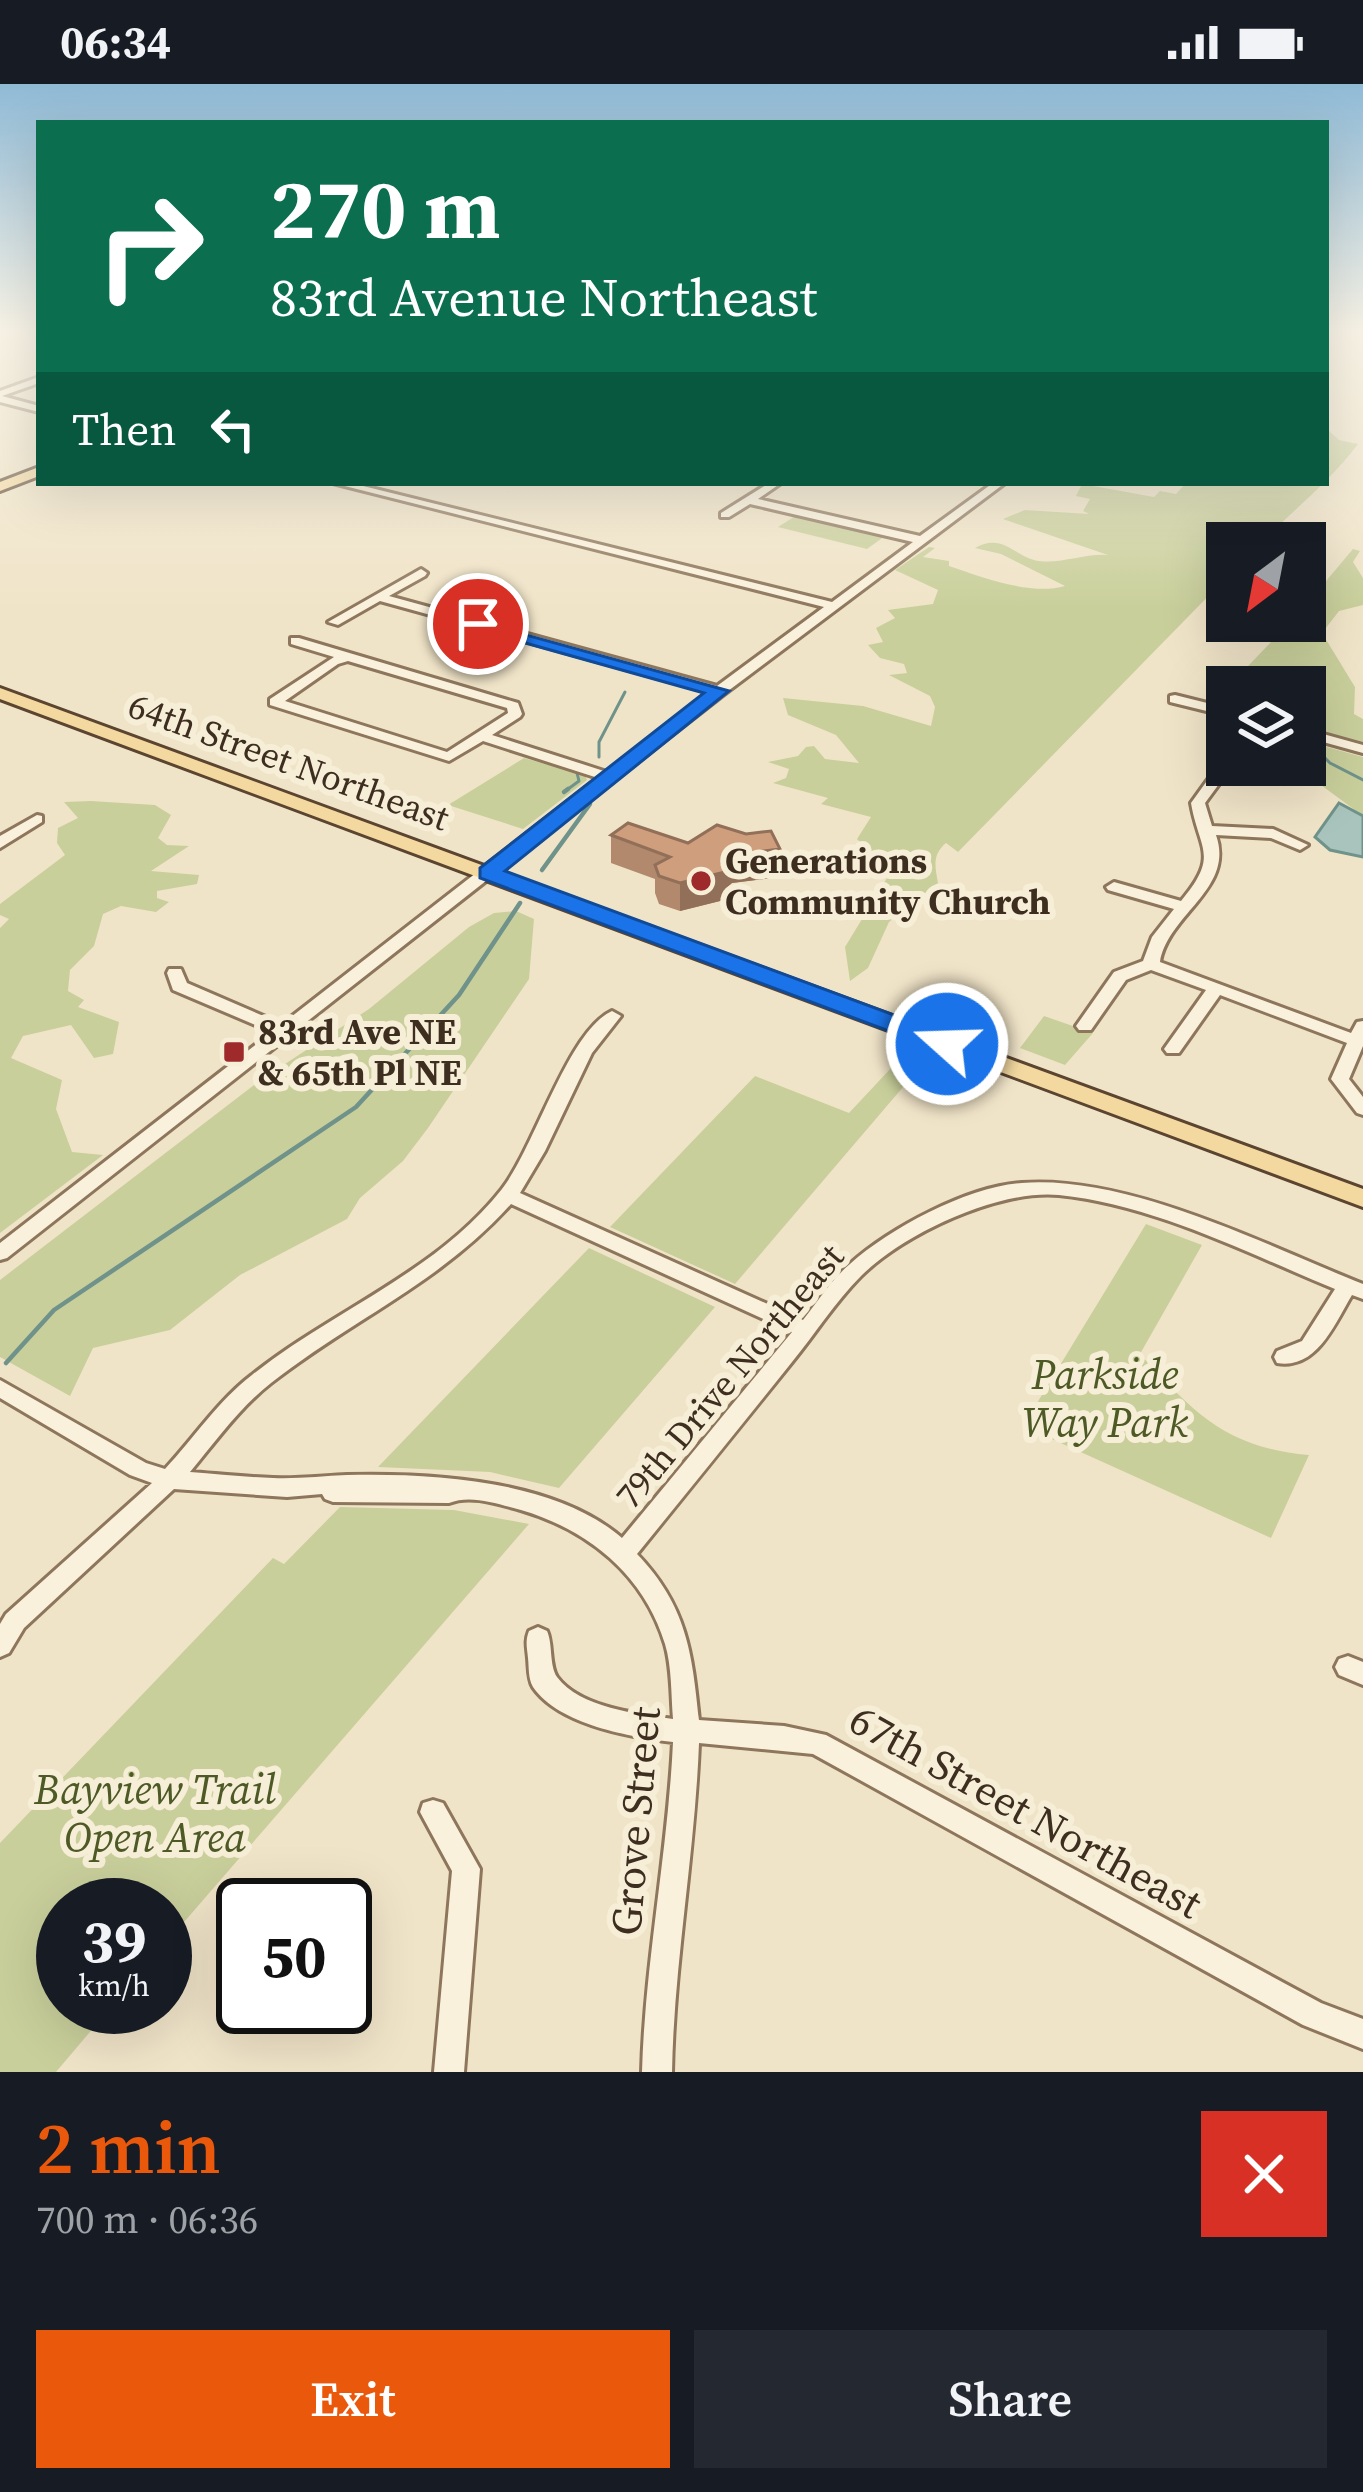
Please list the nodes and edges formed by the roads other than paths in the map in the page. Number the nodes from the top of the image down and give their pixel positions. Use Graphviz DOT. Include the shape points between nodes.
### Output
graph roads {
  1 [pos="36,472"];
  2 [pos="368,486"];
  3 [pos="771,486"];
  4 [pos="996,486"];
  5 [pos="0,487"];
  6 [pos="748,500"];
  7 [pos="725,515"];
  8 [pos="921,540"];
  9 [pos="421,573"];
  10 [pos="379,597"];
  11 [pos="834,606"];
  12 [pos="334,622"];
  13 [pos="295,641"];
  14 [pos="345,658"];
  15 [pos="719,691"];
  16 [pos="0,693"];
  17 [pos="1175,699"];
  18 [pos="1206,707"];
  19 [pos="485,737"];
  20 [pos="1326,739"];
  21 [pos="1363,749"];
  22 [pos="609,777"];
  23 [pos="1210,786"];
  24 [pos="38,819"];
  25 [pos="1205,830"];
  26 [pos="0,843"];
  27 [pos="1300,845"];
  28 [pos="488,873"];
  29 [pos="1114,887"];
  30 [pos="1185,907"];
  31 [pos="1151,964"];
  32 [pos="175,973"];
  33 [pos="1215,990"];
  34 [pos="612,1016"];
  35 [pos="1085,1026"];
  36 [pos="287,1031"];
  37 [pos="1359,1033"];
  38 [pos="1173,1049"];
  39 [pos="1363,1109"];
  40 [pos="508,1195"];
  41 [pos="1363,1198"];
  42 [pos="0,1253"];
  43 [pos="1355,1289"];
  44 [pos="806,1330"];
  45 [pos="1285,1357"];
  46 [pos="0,1388"];
  47 [pos="169,1480"];
  48 [pos="626,1551"];
  49 [pos="538,1638"];
  50 [pos="0,1646"];
  51 [pos="687,1728"];
  52 [pos="433,1812"];
  53 [pos="1363,2034"];
  54 [pos="449,2072"];
  55 [pos="657,2072"];
  1 -- 5 [label="main road"];
  2 -- 11 [label="street"];
  3 -- 6 [label="street"];
  4 -- 8 [label="street"];
  6 -- 7 [label="street"];
  6 -- 8 [label="street"];
  8 -- 11 [label="street"];
  9 -- 10 [label="street"];
  10 -- 12 [label="street"];
  10 -- 15 [label="street"];
  11 -- 15 [label="street"];
  13 -- 14 [label="street"];
  14 -- 19 [label="street" via="513,706 515,715"];
  14 -- 19 [label="street" via="274,702 449,757"];
  15 -- 22 [label="street"];
  16 -- 28 [label="main road, 64th Street Northeast"];
  17 -- 18 [label="street"];
  19 -- 22 [label="street"];
  20 -- 21 [label="street"];
  22 -- 28 [label="street"];
  23 -- 25 [label="street" via="1198,802"];
  24 -- 26 [label="street"];
  25 -- 27 [label="street" via="1250,831"];
  25 -- 30 [label="street" via="1212,862"];
  28 -- 36 [label="street"];
  28 -- 41 [label="main road, 64th Street Northeast"];
  29 -- 30 [label="street"];
  30 -- 31 [label="street"];
  31 -- 33 [label="street"];
  31 -- 35 [label="street" via="1120,976"];
  32 -- 36 [label="street" via="179,986"];
  33 -- 37 [label="street"];
  33 -- 38 [label="street"];
  34 -- 40 [label="street" via="594,1032 551,1129"];
  36 -- 42 [label="street"];
  37 -- 39 [label="street" via="1342,1066 1345,1092"];
  40 -- 44 [label="street"];
  40 -- 47 [label="street" via="398,1294 244,1393"];
  43 -- 44 [label="street, 79th Drive Northeast" via="1105,1194 1017,1189 876,1253"];
  43 -- 45 [label="street" via="1310,1346"];
  44 -- 48 [label="street, 79th Drive Northeast"];
  46 -- 47 [label="street, Grove Street"];
  47 -- 48 [label="street, Grove Street" via="375,1497 465,1492 527,1499 576,1515"];
  47 -- 50 [label="street" via="14,1621"];
  48 -- 51 [label="street, Grove Street" via="670,1612"];
  49 -- 51 [label="street, 67th Street Northeast" via="543,1680 575,1708 616,1723"];
  51 -- 53 [label="street, 67th Street Northeast" via="817,1744 1313,2015"];
  51 -- 55 [label="street, Grove Street"];
  52 -- 54 [label="street" via="466,1869"];
}
